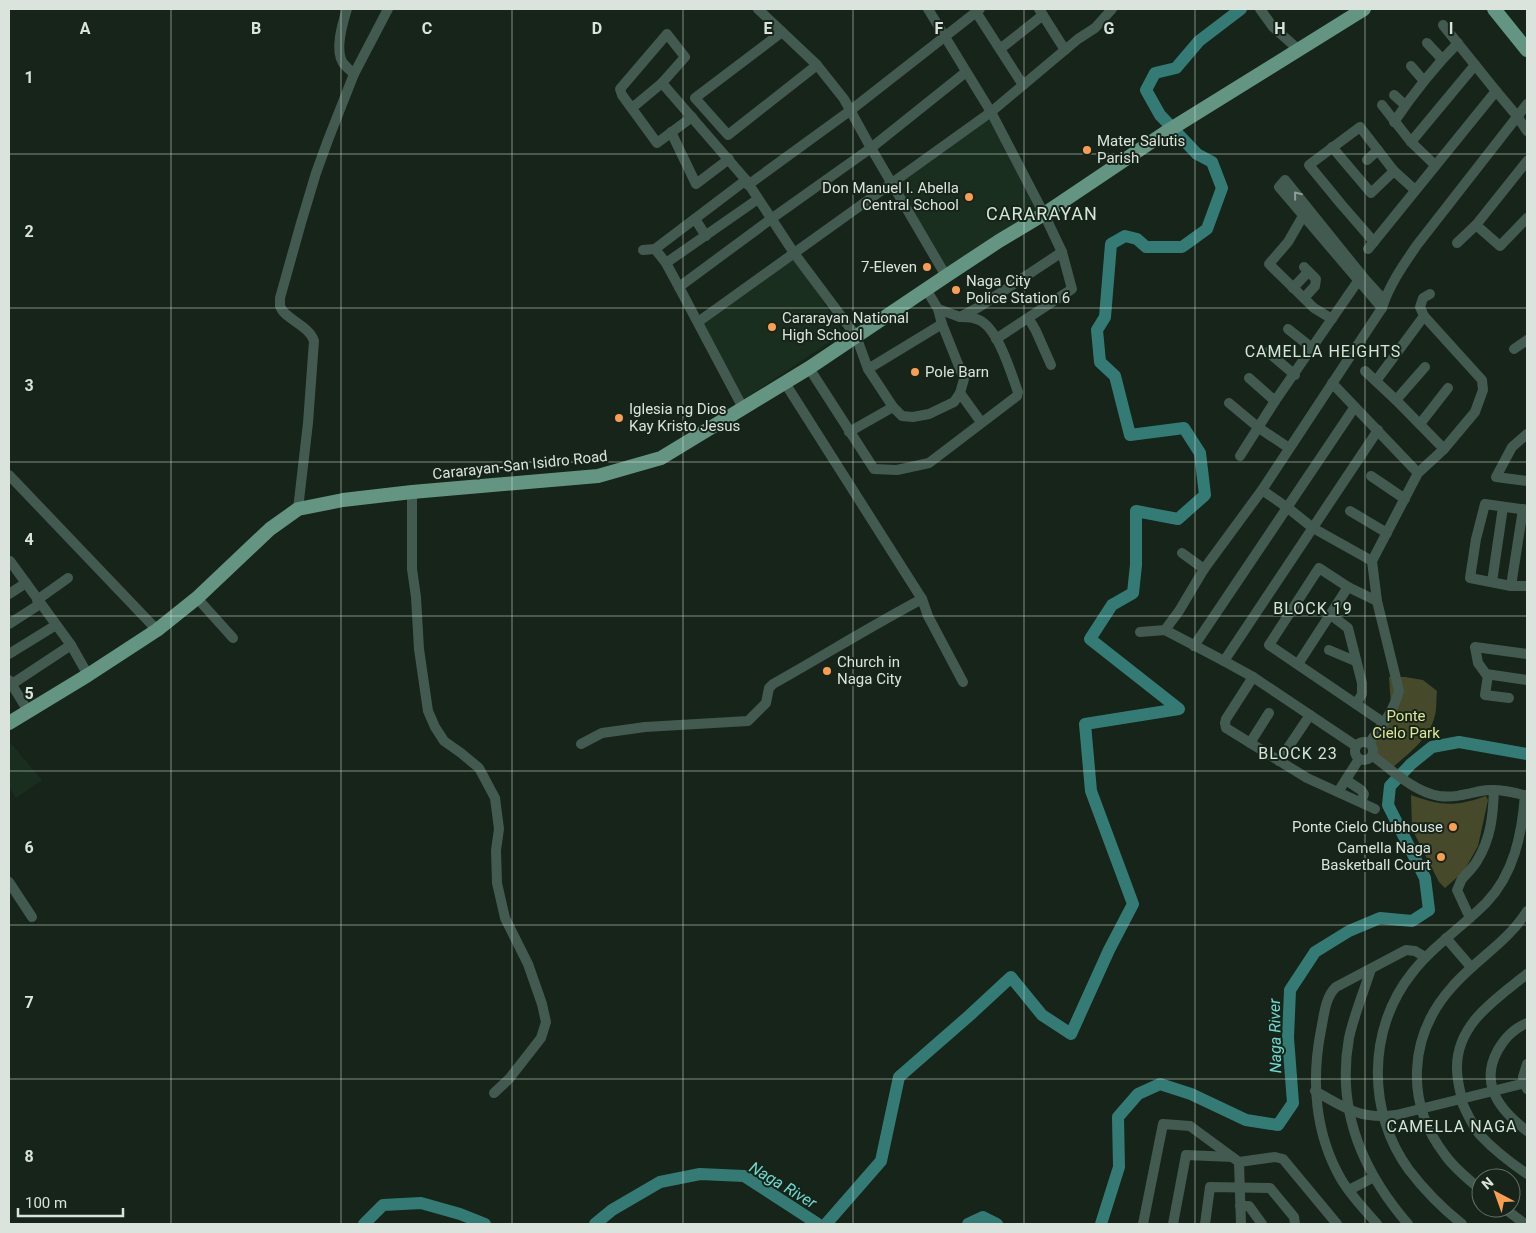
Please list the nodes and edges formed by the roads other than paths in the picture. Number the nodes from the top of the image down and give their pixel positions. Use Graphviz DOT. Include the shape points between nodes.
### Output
graph roads {
  1 [pos="347,9"];
  2 [pos="388,9"];
  3 [pos="758,9"];
  4 [pos="928,9"];
  5 [pos="1112,9"];
  6 [pos="1260,9"];
  7 [pos="1364,9"];
  8 [pos="1494,9"];
  9 [pos="978,10"];
  10 [pos="1041,12"];
  11 [pos="1444,25"];
  12 [pos="782,32"];
  13 [pos="945,36"];
  14 [pos="1427,43"];
  15 [pos="1458,43"];
  16 [pos="1000,49"];
  17 [pos="1066,50"];
  18 [pos="1299,50"];
  19 [pos="1527,50"];
  20 [pos="1442,59"];
  21 [pos="817,65"];
  22 [pos="1474,65"];
  23 [pos="1410,66"];
  24 [pos="966,72"];
  25 [pos="354,74"];
  26 [pos="1424,81"];
  27 [pos="662,83"];
  28 [pos="1023,85"];
  29 [pos="1496,91"];
  30 [pos="1394,95"];
  31 [pos="1527,104"];
  32 [pos="1382,105"];
  33 [pos="1405,105"];
  34 [pos="632,108"];
  35 [pos="851,110"];
  36 [pos="990,112"];
  37 [pos="1517,116"];
  38 [pos="692,117"];
  39 [pos="1394,122"];
  40 [pos="671,132"];
  41 [pos="1527,132"];
  42 [pos="1411,142"];
  43 [pos="1332,147"];
  44 [pos="871,148"];
  45 [pos="1378,150"];
  46 [pos="728,159"];
  47 [pos="1367,160"];
  48 [pos="1527,161"];
  49 [pos="1435,164"];
  50 [pos="1394,171"];
  51 [pos="747,183"];
  52 [pos="892,183"];
  53 [pos="1415,190"];
  54 [pos="758,200"];
  55 [pos="1044,214"];
  56 [pos="1527,218"];
  57 [pos="695,219"];
  58 [pos="771,219"];
  59 [pos="1476,224"];
  60 [pos="706,236"];
  61 [pos="1457,243"];
  62 [pos="656,249"];
  63 [pos="643,250"];
  64 [pos="1062,252"];
  65 [pos="794,253"];
  66 [pos="666,263"];
  67 [pos="946,276"];
  68 [pos="1361,279"];
  69 [pos="680,287"];
  70 [pos="1293,288"];
  71 [pos="926,289"];
  72 [pos="1430,294"];
  73 [pos="1304,298"];
  74 [pos="1383,304"];
  75 [pos="938,309"];
  76 [pos="1424,316"];
  77 [pos="960,317"];
  78 [pos="1028,319"];
  79 [pos="1332,319"];
  80 [pos="698,322"];
  81 [pos="942,324"];
  82 [pos="1288,329"];
  83 [pos="856,336"];
  84 [pos="996,339"];
  85 [pos="1527,340"];
  86 [pos="1312,348"];
  87 [pos="1514,349"];
  88 [pos="1268,352"];
  89 [pos="1050,365"];
  90 [pos="1425,367"];
  91 [pos="809,368"];
  92 [pos="868,368"];
  93 [pos="1365,371"];
  94 [pos="1294,375"];
  95 [pos="1249,378"];
  96 [pos="1376,381"];
  97 [pos="785,383"];
  98 [pos="1332,383"];
  99 [pos="1448,388"];
  100 [pos="960,393"];
  101 [pos="1396,400"];
  102 [pos="1275,401"];
  103 [pos="1230,404"];
  104 [pos="893,407"];
  105 [pos="743,408"];
  106 [pos="1354,408"];
  107 [pos="981,422"];
  108 [pos="1420,424"];
  109 [pos="1259,428"];
  110 [pos="1378,430"];
  111 [pos="849,432"];
  112 [pos="1527,434"];
  113 [pos="1289,448"];
  114 [pos="1444,449"];
  115 [pos="1240,456"];
  116 [pos="1418,473"];
  117 [pos="9,475"];
  118 [pos="1371,476"];
  119 [pos="1527,481"];
  120 [pos="1262,490"];
  121 [pos="412,492"];
  122 [pos="1405,499"];
  123 [pos="1503,507"];
  124 [pos="1288,508"];
  125 [pos="298,509"];
  126 [pos="1525,510"];
  127 [pos="1350,511"];
  128 [pos="1313,528"];
  129 [pos="1386,533"];
  130 [pos="1182,553"];
  131 [pos="9,561"];
  132 [pos="1372,561"];
  133 [pos="1204,569"];
  134 [pos="68,578"];
  135 [pos="1492,582"];
  136 [pos="26,583"];
  137 [pos="1510,586"];
  138 [pos="1527,586"];
  139 [pos="1348,587"];
  140 [pos="9,594"];
  141 [pos="196,598"];
  142 [pos="922,599"];
  143 [pos="1377,601"];
  144 [pos="39,602"];
  145 [pos="1331,615"];
  146 [pos="9,624"];
  147 [pos="56,625"];
  148 [pos="156,630"];
  149 [pos="1165,630"];
  150 [pos="1140,632"];
  151 [pos="233,638"];
  152 [pos="71,645"];
  153 [pos="1194,646"];
  154 [pos="1329,650"];
  155 [pos="9,654"];
  156 [pos="1527,654"];
  157 [pos="1224,661"];
  158 [pos="1355,661"];
  159 [pos="1298,664"];
  160 [pos="88,675"];
  161 [pos="1488,675"];
  162 [pos="1253,677"];
  163 [pos="1527,680"];
  164 [pos="963,682"];
  165 [pos="10,683"];
  166 [pos="1509,698"];
  167 [pos="1356,704"];
  168 [pos="28,712"];
  169 [pos="1269,714"];
  170 [pos="1310,715"];
  171 [pos="9,723"];
  172 [pos="1384,723"];
  173 [pos="1250,743"];
  174 [pos="1369,743"];
  175 [pos="581,744"];
  176 [pos="1356,746"];
  177 [pos="1372,756"];
  178 [pos="1359,759"];
  179 [pos="1279,761"];
  180 [pos="1346,780"];
  181 [pos="1494,790"];
  182 [pos="1338,792"];
  183 [pos="1526,796"];
  184 [pos="1361,802"];
  185 [pos="1375,809"];
  186 [pos="9,882"];
  187 [pos="1527,911"];
  188 [pos="32,917"];
  189 [pos="1470,918"];
  190 [pos="1446,938"];
  191 [pos="1425,957"];
  192 [pos="1471,967"];
  193 [pos="1371,969"];
  194 [pos="1527,974"];
  195 [pos="1527,1023"];
  196 [pos="1527,1064"];
  197 [pos="1526,1086"];
  198 [pos="1493,1090"];
  199 [pos="1315,1091"];
  200 [pos="494,1093"];
  201 [pos="1460,1098"];
  202 [pos="1420,1109"];
  203 [pos="1349,1110"];
  204 [pos="1384,1117"];
  205 [pos="1527,1131"];
  206 [pos="1235,1160"];
  207 [pos="1527,1174"];
  208 [pos="1374,1177"];
  209 [pos="1471,1182"];
  210 [pos="1240,1188"];
  211 [pos="1349,1190"];
  212 [pos="1240,1206"];
  213 [pos="1143,1224"];
  214 [pos="1173,1224"];
  215 [pos="1205,1224"];
  216 [pos="1241,1224"];
  217 [pos="1262,1224"];
  218 [pos="1295,1224"];
  219 [pos="1337,1224"];
  220 [pos="1377,1224"];
  221 [pos="1408,1224"];
  222 [pos="1462,1224"];
  1 -- 25 [label="street" via="341,28 340,48 342,62"];
  2 -- 25 [label="street"];
  3 -- 12 [label="street"];
  4 -- 13 [label="street"];
  5 -- 17 [label="street" via="1095,28"];
  6 -- 18 [label="street" via="1273,27"];
  7 -- 18 [label="main road, Cararayan-San Isidro Road"];
  8 -- 19 [label="main road"];
  9 -- 13 [label="street"];
  9 -- 16 [label="street"];
  10 -- 16 [label="street"];
  10 -- 17 [label="street"];
  11 -- 15 [label="street"];
  12 -- 21 [label="street"];
  12 -- 21 [label="street" via="695,98 728,134"];
  13 -- 24 [label="street"];
  13 -- 35 [label="street"];
  14 -- 20 [label="street"];
  15 -- 20 [label="street"];
  15 -- 22 [label="street"];
  16 -- 28 [label="street"];
  17 -- 28 [label="street"];
  18 -- 55 [label="main road, Cararayan-San Isidro Road" via="1172,128"];
  20 -- 26 [label="street"];
  21 -- 35 [label="street"];
  22 -- 29 [label="street"];
  22 -- 42 [label="street"];
  23 -- 26 [label="street"];
  24 -- 36 [label="street"];
  24 -- 44 [label="street"];
  25 -- 125 [label="street" via="316,173 280,298 280,307 312,334 314,341"];
  26 -- 33 [label="street"];
  27 -- 34 [label="street"];
  27 -- 34 [label="street" via="685,57 667,34 620,89"];
  27 -- 38 [label="street"];
  28 -- 36 [label="street"];
  29 -- 37 [label="street"];
  29 -- 49 [label="street"];
  30 -- 33 [label="street"];
  31 -- 37 [label="street"];
  32 -- 39 [label="street"];
  33 -- 39 [label="street"];
  34 -- 40 [label="street" via="658,143"];
  35 -- 44 [label="street"];
  35 -- 51 [label="street"];
  36 -- 52 [label="street"];
  36 -- 55 [label="street"];
  37 -- 41 [label="street"];
  37 -- 74 [label="street" via="1417,244"];
  38 -- 40 [label="street"];
  38 -- 46 [label="street"];
  39 -- 42 [label="street"];
  40 -- 46 [label="street" via="696,184"];
  42 -- 49 [label="street"];
  43 -- 45 [label="street" via="1360,127"];
  43 -- 50 [label="street" via="1372,192"];
  43 -- 53 [label="street" via="1309,165 1371,245"];
  44 -- 52 [label="street"];
  44 -- 58 [label="street"];
  45 -- 47 [label="street"];
  45 -- 50 [label="street"];
  46 -- 51 [label="street"];
  48 -- 59 [label="street"];
  49 -- 53 [label="street"];
  50 -- 53 [label="street"];
  51 -- 54 [label="street"];
  51 -- 57 [label="street"];
  52 -- 65 [label="street"];
  52 -- 67 [label="street"];
  54 -- 58 [label="street"];
  54 -- 60 [label="street"];
  55 -- 64 [label="street"];
  55 -- 67 [label="main road, Cararayan-San Isidro Road"];
  56 -- 59 [label="street" via="1500,246"];
  57 -- 60 [label="street"];
  57 -- 62 [label="street"];
  58 -- 65 [label="street"];
  58 -- 69 [label="street"];
  59 -- 61 [label="street"];
  60 -- 66 [label="street"];
  62 -- 63 [label="street"];
  62 -- 66 [label="street"];
  64 -- 77 [label="street"];
  64 -- 78 [label="street" via="1072,288"];
  65 -- 80 [label="street"];
  65 -- 83 [label="street"];
  66 -- 69 [label="street"];
  67 -- 71 [label="main road, Cararayan-San Isidro Road"];
  68 -- 70 [label="street" via="1307,214 1269,264"];
  68 -- 74 [label="street"];
  68 -- 79 [label="street"];
  69 -- 80 [label="street"];
  70 -- 73 [label="street"];
  70 -- 73 [label="street" via="1306,270 1316,280"];
  71 -- 75 [label="street"];
  71 -- 83 [label="main road, Cararayan-San Isidro Road"];
  72 -- 76 [label="street" via="1423,298 1420,307"];
  73 -- 79 [label="street"];
  74 -- 98 [label="street"];
  75 -- 77 [label="street"];
  75 -- 81 [label="street"];
  76 -- 96 [label="street"];
  76 -- 114 [label="street" via="1482,380 1483,390 1475,412"];
  77 -- 84 [label="street" via="980,320"];
  78 -- 84 [label="street"];
  78 -- 89 [label="street"];
  79 -- 86 [label="street"];
  80 -- 105 [label="street"];
  81 -- 92 [label="street"];
  81 -- 100 [label="street" via="964,379"];
  82 -- 86 [label="street"];
  83 -- 91 [label="main road, Cararayan-San Isidro Road"];
  83 -- 92 [label="street"];
  84 -- 107 [label="street" via="1018,392"];
  85 -- 87 [label="street"];
  86 -- 94 [label="street"];
  88 -- 94 [label="street"];
  90 -- 101 [label="street"];
  91 -- 97 [label="main road, Cararayan-San Isidro Road"];
  91 -- 111 [label="street"];
  92 -- 104 [label="street"];
  93 -- 96 [label="street"];
  94 -- 102 [label="street"];
  95 -- 102 [label="street"];
  96 -- 101 [label="street"];
  97 -- 105 [label="main road, Cararayan-San Isidro Road"];
  97 -- 142 [label="street"];
  98 -- 106 [label="street"];
  98 -- 113 [label="street"];
  99 -- 108 [label="street"];
  100 -- 104 [label="street" via="954,402 929,414 902,416"];
  100 -- 107 [label="street"];
  101 -- 108 [label="street"];
  102 -- 109 [label="street"];
  103 -- 109 [label="street"];
  104 -- 111 [label="street"];
  105 -- 121 [label="main road, Cararayan-San Isidro Road" via="661,458 598,476"];
  106 -- 110 [label="street"];
  106 -- 124 [label="street"];
  107 -- 111 [label="street" via="929,463 897,470 874,469"];
  108 -- 114 [label="street"];
  109 -- 113 [label="street"];
  109 -- 115 [label="street"];
  110 -- 116 [label="street"];
  110 -- 128 [label="street"];
  112 -- 119 [label="street" via="1512,447 1496,477"];
  113 -- 120 [label="street"];
  114 -- 116 [label="street"];
  116 -- 122 [label="street"];
  117 -- 148 [label="street"];
  118 -- 122 [label="street"];
  120 -- 124 [label="street"];
  120 -- 133 [label="street"];
  121 -- 125 [label="main road, Cararayan-San Isidro Road"];
  121 -- 200 [label="street" via="412,569 428,711 444,741 479,768 495,798 499,829 497,883 505,918 528,964 546,1022 541,1038 510,1079"];
  122 -- 129 [label="street"];
  123 -- 126 [label="street"];
  123 -- 135 [label="street"];
  123 -- 135 [label="street" via="1485,504 1470,578"];
  124 -- 128 [label="street"];
  124 -- 153 [label="street"];
  125 -- 141 [label="main road, Cararayan-San Isidro Road" via="270,529"];
  126 -- 137 [label="street"];
  127 -- 129 [label="street"];
  128 -- 132 [label="street"];
  128 -- 157 [label="street"];
  129 -- 132 [label="street"];
  130 -- 133 [label="street"];
  131 -- 136 [label="street"];
  132 -- 143 [label="street"];
  133 -- 149 [label="street"];
  134 -- 144 [label="street"];
  135 -- 137 [label="street"];
  136 -- 140 [label="street"];
  136 -- 144 [label="street"];
  137 -- 138 [label="street"];
  139 -- 143 [label="street"];
  139 -- 145 [label="street"];
  139 -- 159 [label="street" via="1319,568 1269,645"];
  141 -- 148 [label="main road, Cararayan-San Isidro Road"];
  141 -- 151 [label="street"];
  142 -- 164 [label="street"];
  142 -- 175 [label="street" via="773,684 766,703 748,721 645,727 602,733"];
  143 -- 172 [label="street" via="1398,691"];
  144 -- 146 [label="street"];
  144 -- 147 [label="street"];
  145 -- 158 [label="street" via="1348,628"];
  145 -- 159 [label="street"];
  147 -- 152 [label="street"];
  147 -- 155 [label="street"];
  148 -- 160 [label="main road, Cararayan-San Isidro Road"];
  149 -- 150 [label="street"];
  149 -- 153 [label="street"];
  152 -- 160 [label="street"];
  152 -- 165 [label="street"];
  153 -- 157 [label="street"];
  154 -- 158 [label="street"];
  156 -- 161 [label="street" via="1475,647 1478,662"];
  157 -- 162 [label="street"];
  158 -- 167 [label="street" via="1362,683 1362,694"];
  159 -- 167 [label="street"];
  160 -- 168 [label="main road, Cararayan-San Isidro Road"];
  161 -- 163 [label="street"];
  161 -- 166 [label="street" via="1485,695"];
  162 -- 170 [label="street"];
  162 -- 173 [label="street" via="1225,723 1226,728"];
  165 -- 168 [label="street"];
  167 -- 172 [label="street"];
  168 -- 171 [label="main road, Cararayan-San Isidro Road"];
  169 -- 173 [label="street"];
  170 -- 176 [label="street"];
  170 -- 179 [label="street"];
  172 -- 174 [label="street"];
  173 -- 179 [label="street"];
  174 -- 176 [label="street"];
  174 -- 177 [label="street" via="1374,750"];
  176 -- 178 [label="street" via="1355,755"];
  177 -- 178 [label="street" via="1366,761"];
  177 -- 181 [label="street" via="1412,785 1439,796"];
  178 -- 180 [label="street"];
  179 -- 182 [label="street"];
  180 -- 182 [label="street"];
  180 -- 184 [label="street" via="1364,794"];
  181 -- 183 [label="street"];
  181 -- 189 [label="street" via="1491,829 1478,860 1457,890"];
  182 -- 184 [label="street"];
  183 -- 189 [label="street" via="1520,840 1509,868 1487,902"];
  184 -- 185 [label="street"];
  186 -- 188 [label="street"];
  187 -- 192 [label="street" via="1513,930"];
  189 -- 190 [label="street"];
  190 -- 191 [label="street"];
  190 -- 192 [label="street"];
  191 -- 193 [label="street" via="1406,950"];
  191 -- 204 [label="street" via="1395,996 1385,1024 1377,1058"];
  192 -- 202 [label="street" via="1439,1002 1419,1046 1416,1075"];
  193 -- 199 [label="street" via="1331,992 1320,1034"];
  193 -- 203 [label="street" via="1349,1038 1346,1069"];
  194 -- 201 [label="street" via="1478,1015 1465,1034 1458,1056"];
  195 -- 198 [label="street" via="1501,1044 1493,1063"];
  196 -- 197 [label="street" via="1524,1070"];
  197 -- 198 [label="street"];
  198 -- 201 [label="street"];
  198 -- 205 [label="street" via="1504,1109"];
  199 -- 203 [label="street"];
  199 -- 211 [label="street" via="1323,1135 1333,1164"];
  201 -- 202 [label="street"];
  201 -- 207 [label="street" via="1480,1135"];
  202 -- 204 [label="street"];
  202 -- 209 [label="street" via="1445,1156"];
  203 -- 204 [label="street"];
  203 -- 208 [label="street" via="1353,1130"];
  204 -- 222 [label="street" via="1408,1169 1433,1199"];
  206 -- 210 [label="street"];
  206 -- 213 [label="street" via="1190,1126 1163,1124"];
  206 -- 214 [label="street" via="1186,1155"];
  206 -- 219 [label="street" via="1283,1159"];
  208 -- 211 [label="street"];
  208 -- 221 [label="street"];
  210 -- 212 [label="street"];
  210 -- 215 [label="street" via="1210,1187"];
  210 -- 218 [label="street" via="1270,1188 1294,1217"];
  211 -- 220 [label="street"];
  212 -- 216 [label="street"];
  212 -- 217 [label="street" via="1249,1206"];
}
